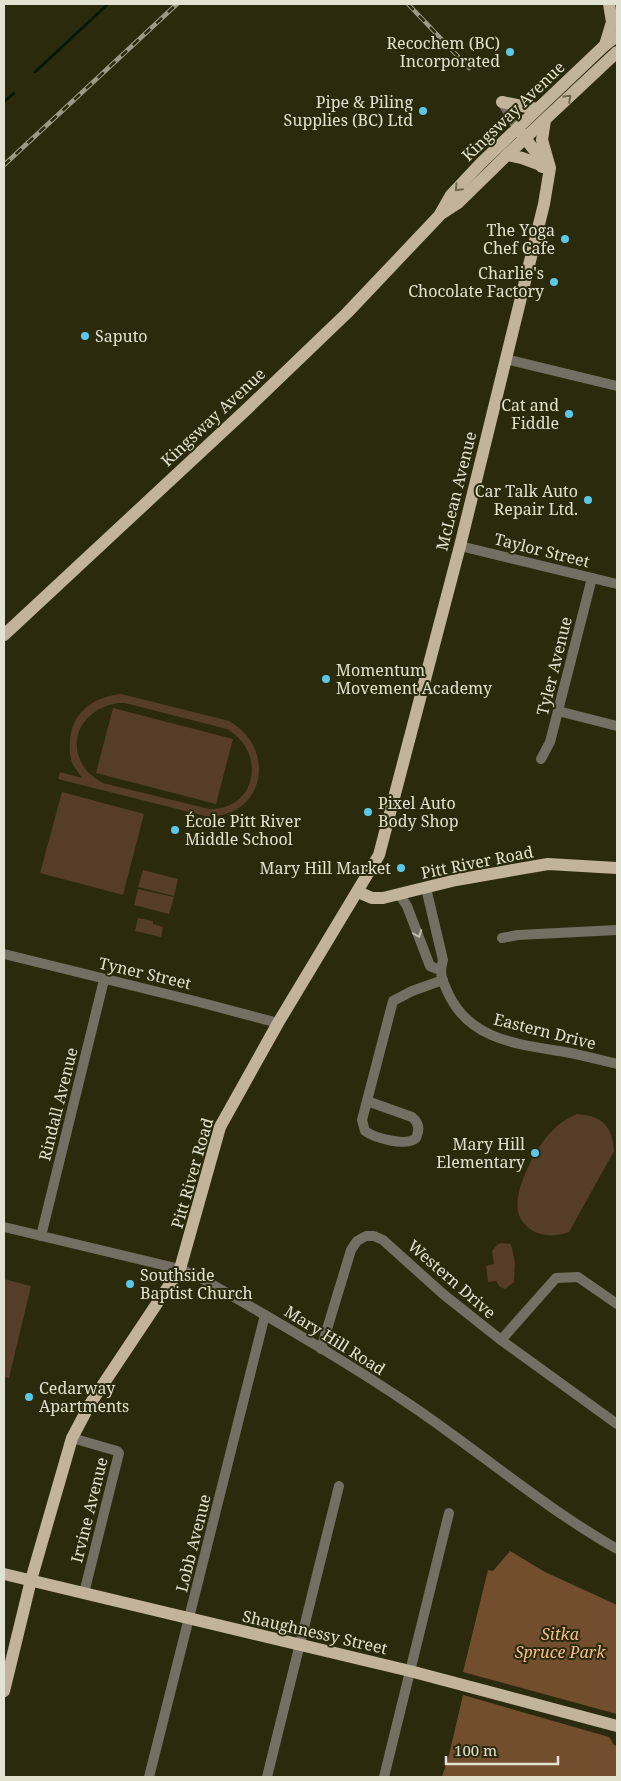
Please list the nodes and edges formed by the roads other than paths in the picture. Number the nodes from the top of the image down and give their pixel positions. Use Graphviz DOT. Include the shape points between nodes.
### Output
graph roads {
  1 [pos="610,4"];
  2 [pos="617,36"];
  3 [pos="605,45"];
  4 [pos="617,52"];
  5 [pos="502,102"];
  6 [pos="537,109"];
  7 [pos="545,120"];
  8 [pos="517,127"];
  9 [pos="525,139"];
  10 [pos="506,155"];
  11 [pos="542,165"];
  12 [pos="548,183"];
  13 [pos="439,216"];
  14 [pos="505,359"];
  15 [pos="617,386"];
  16 [pos="460,546"];
  17 [pos="592,578"];
  18 [pos="617,584"];
  19 [pos="4,635"];
  20 [pos="558,711"];
  21 [pos="617,726"];
  22 [pos="541,759"];
  23 [pos="617,868"];
  24 [pos="426,888"];
  25 [pos="358,892"];
  26 [pos="399,894"];
  27 [pos="617,930"];
  28 [pos="502,938"];
  29 [pos="4,954"];
  30 [pos="441,975"];
  31 [pos="104,980"];
  32 [pos="278,1023"];
  33 [pos="617,1064"];
  34 [pos="367,1101"];
  35 [pos="4,1227"];
  36 [pos="41,1236"];
  37 [pos="180,1269"];
  38 [pos="617,1304"];
  39 [pos="265,1316"];
  40 [pos="501,1340"];
  41 [pos="321,1349"];
  42 [pos="617,1424"];
  43 [pos="72,1438"];
  44 [pos="339,1486"];
  45 [pos="449,1513"];
  46 [pos="617,1550"];
  47 [pos="4,1574"];
  48 [pos="31,1580"];
  49 [pos="84,1593"];
  50 [pos="189,1619"];
  51 [pos="300,1645"];
  52 [pos="410,1671"];
  53 [pos="4,1691"];
  54 [pos="617,1726"];
  55 [pos="150,1777"];
  56 [pos="267,1777"];
  57 [pos="384,1777"];
  1 -- 3 [label="main road" via="612,22"];
  2 -- 3 [label="main road, Kingsway Avenue"];
  3 -- 6 [label="main road, Kingsway Avenue"];
  7 -- 4 [label="main road, Kingsway Avenue, one-way"];
  5 -- 6 [label="main road"];
  5 -- 8 [label="street"];
  6 -- 8 [label="main road, Kingsway Avenue"];
  7 -- 9 [label="main road, Kingsway Avenue"];
  7 -- 12 [label="main road, McLean Avenue" via="542,140 550,168"];
  8 -- 9 [label="main road"];
  8 -- 13 [label="main road, Kingsway Avenue, one-way" via="451,195"];
  9 -- 10 [label="main road, Kingsway Avenue"];
  9 -- 11 [label="main road"];
  10 -- 11 [label="main road"];
  10 -- 13 [label="main road, Kingsway Avenue" via="458,203"];
  11 -- 12 [label="main road"];
  12 -- 14 [label="main road, McLean Avenue"];
  13 -- 19 [label="main road, Kingsway Avenue" via="310,349"];
  14 -- 15 [label="street"];
  14 -- 16 [label="main road, McLean Avenue"];
  16 -- 17 [label="street, Taylor Street"];
  16 -- 25 [label="main road, McLean Avenue" via="385,838"];
  17 -- 18 [label="street, Taylor Street"];
  17 -- 20 [label="street, Tyler Avenue"];
  20 -- 21 [label="street"];
  20 -- 22 [label="street, Tyler Avenue" via="550,742"];
  23 -- 24 [label="main road, Pitt River Road" via="548,864"];
  24 -- 26 [label="main road, Pitt River Road"];
  24 -- 30 [label="street, Eastern Drive" via="443,960"];
  25 -- 26 [label="main road, Pitt River Road" via="375,898"];
  25 -- 32 [label="main road, Pitt River Road"];
  26 -- 30 [label="street, Eastern Drive, one-way" via="407,906 430,966"];
  27 -- 28 [label="street"];
  29 -- 31 [label="street, Tyner Street"];
  30 -- 33 [label="street, Eastern Drive" via="463,1016 489,1035"];
  30 -- 34 [label="street" via="393,1001"];
  31 -- 32 [label="street, Tyner Street"];
  31 -- 36 [label="street, Rindall Avenue"];
  32 -- 37 [label="main road, Pitt River Road" via="220,1127"];
  34 -- 34 [label="street" via="416,1120 416,1138 401,1142 368,1134 362,1120"];
  35 -- 36 [label="street, Mary Hill Road"];
  36 -- 37 [label="street, Mary Hill Road"];
  37 -- 39 [label="street, Mary Hill Road"];
  37 -- 43 [label="main road, Pitt River Road" via="90,1404"];
  38 -- 40 [label="street" via="578,1277 556,1278"];
  39 -- 41 [label="street, Mary Hill Road"];
  39 -- 50 [label="street, Lobb Avenue"];
  40 -- 41 [label="street, Western Drive" via="385,1242 369,1236 360,1238 350,1250"];
  40 -- 42 [label="street, Western Drive"];
  41 -- 46 [label="street, Mary Hill Road" via="411,1406 583,1530"];
  43 -- 48 [label="main road, Pitt River Road"];
  43 -- 49 [label="street, Irvine Avenue" via="119,1454"];
  44 -- 51 [label="street"];
  45 -- 52 [label="street"];
  47 -- 48 [label="main road, Shaughnessy Street"];
  48 -- 49 [label="main road, Shaughnessy Street"];
  48 -- 53 [label="main road, Pitt River Road"];
  49 -- 50 [label="main road, Shaughnessy Street"];
  50 -- 51 [label="main road, Shaughnessy Street"];
  50 -- 55 [label="street, Lobb Avenue"];
  51 -- 52 [label="main road, Shaughnessy Street"];
  51 -- 56 [label="street"];
  52 -- 54 [label="main road, Shaughnessy Street"];
  52 -- 57 [label="street"];
}
